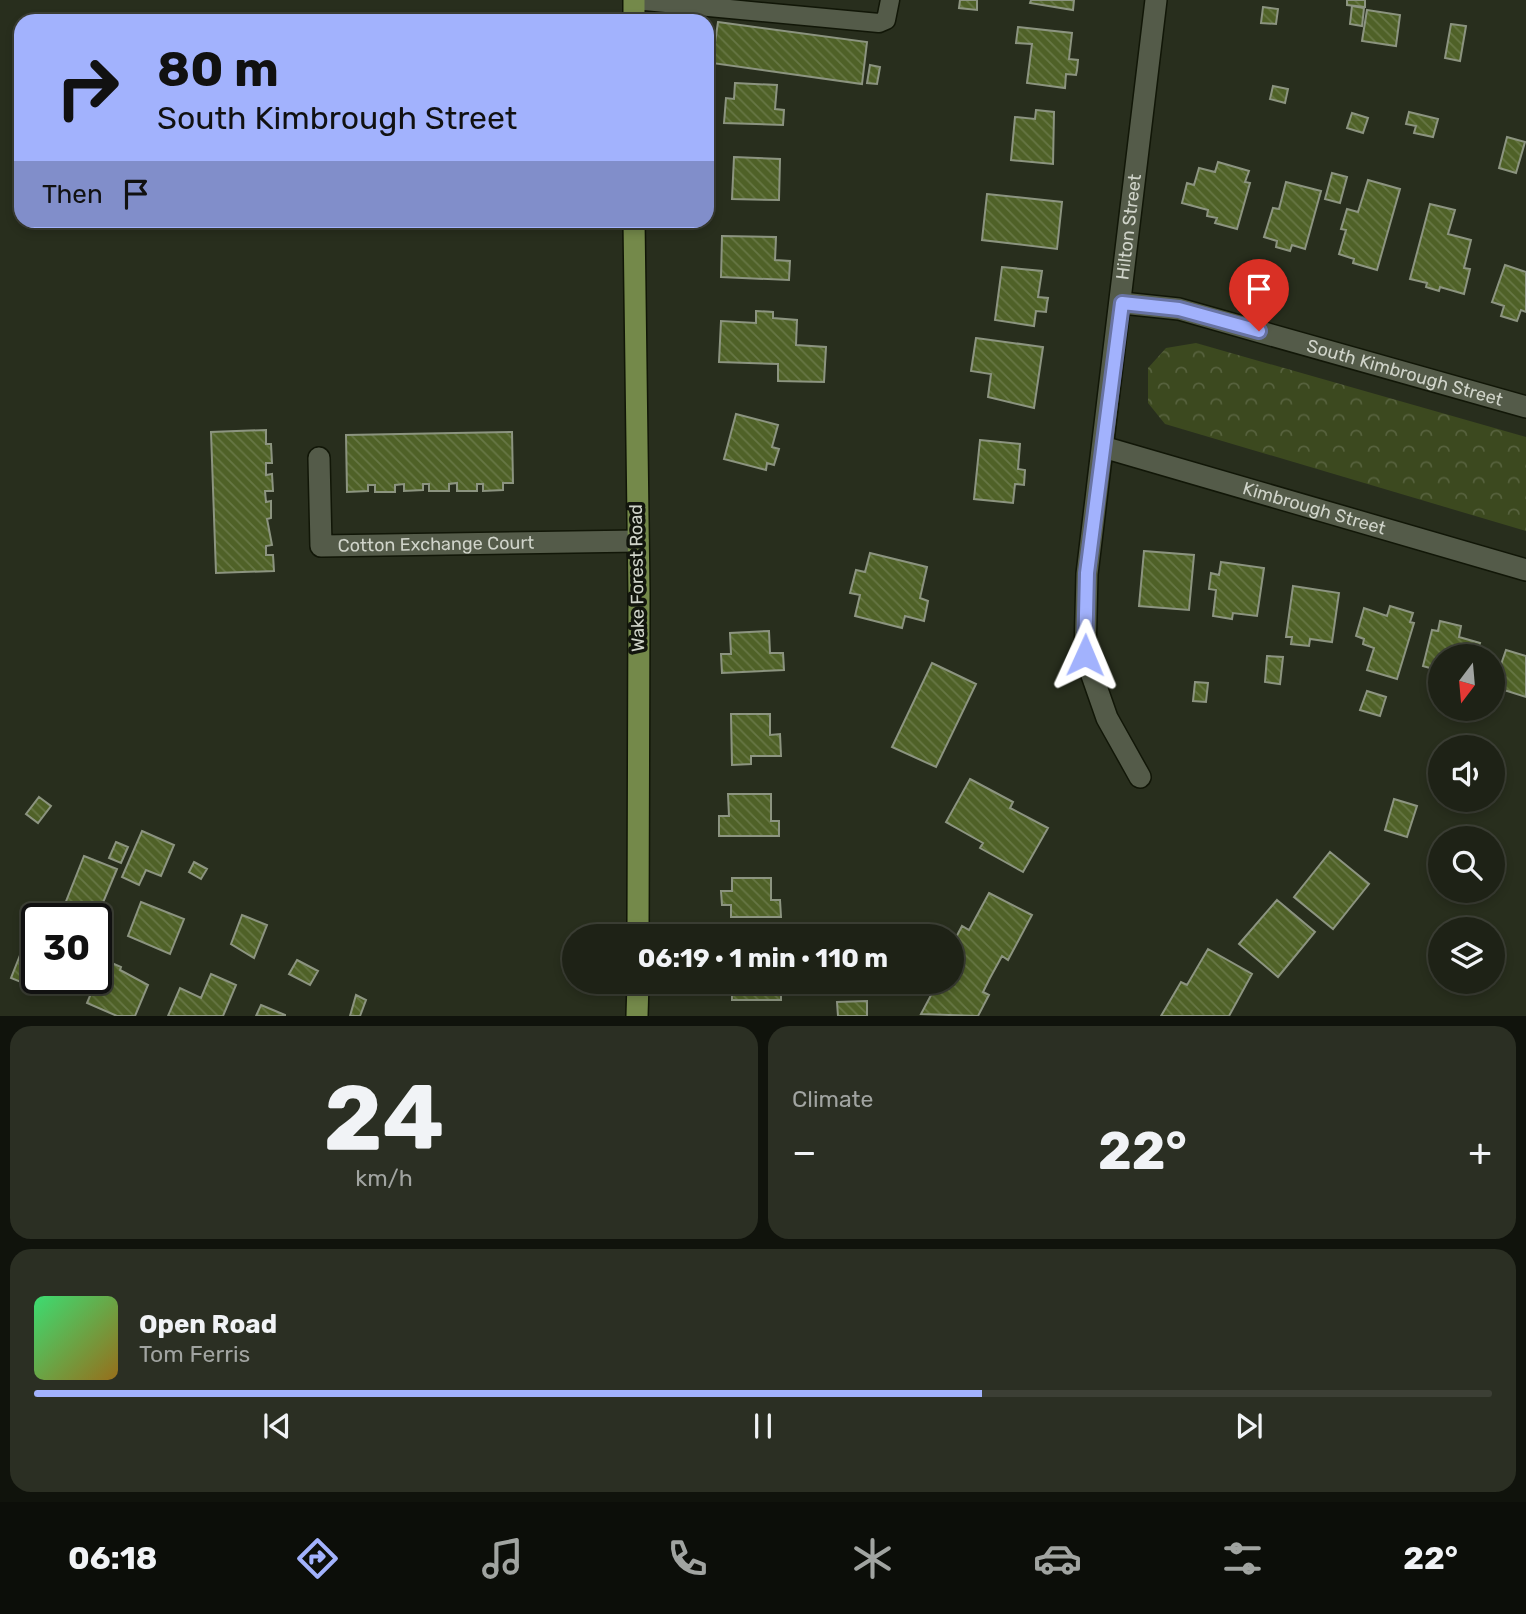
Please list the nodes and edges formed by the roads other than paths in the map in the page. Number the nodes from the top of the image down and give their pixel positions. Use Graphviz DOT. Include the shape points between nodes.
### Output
graph roads {
  1 [pos="634,0"];
  2 [pos="890,0"];
  3 [pos="1156,0"];
  4 [pos="634,228"];
  5 [pos="1122,303"];
  6 [pos="1526,407"];
  7 [pos="1103,447"];
  8 [pos="319,458"];
  9 [pos="638,541"];
  10 [pos="1526,570"];
  11 [pos="1140,777"];
  12 [pos="638,924"];
  13 [pos="638,994"];
  14 [pos="637,1016"];
  1 -- 2 [label="lane" via="879,23 886,20"];
  3 -- 5 [label="street, Hilton Street"];
  4 -- 9 [label="main road, Wake Forest Road"];
  5 -- 6 [label="street, South Kimbrough Street" via="1179,309"];
  5 -- 7 [label="street, Hilton Street"];
  7 -- 10 [label="street, Kimbrough Street"];
  7 -- 11 [label="street, Hilton Street" via="1087,573 1085,655 1107,718"];
  8 -- 9 [label="street, Cotton Exchange Court" via="321,546"];
  9 -- 12 [label="main road, Wake Forest Road"];
  13 -- 14 [label="main road"];
}
